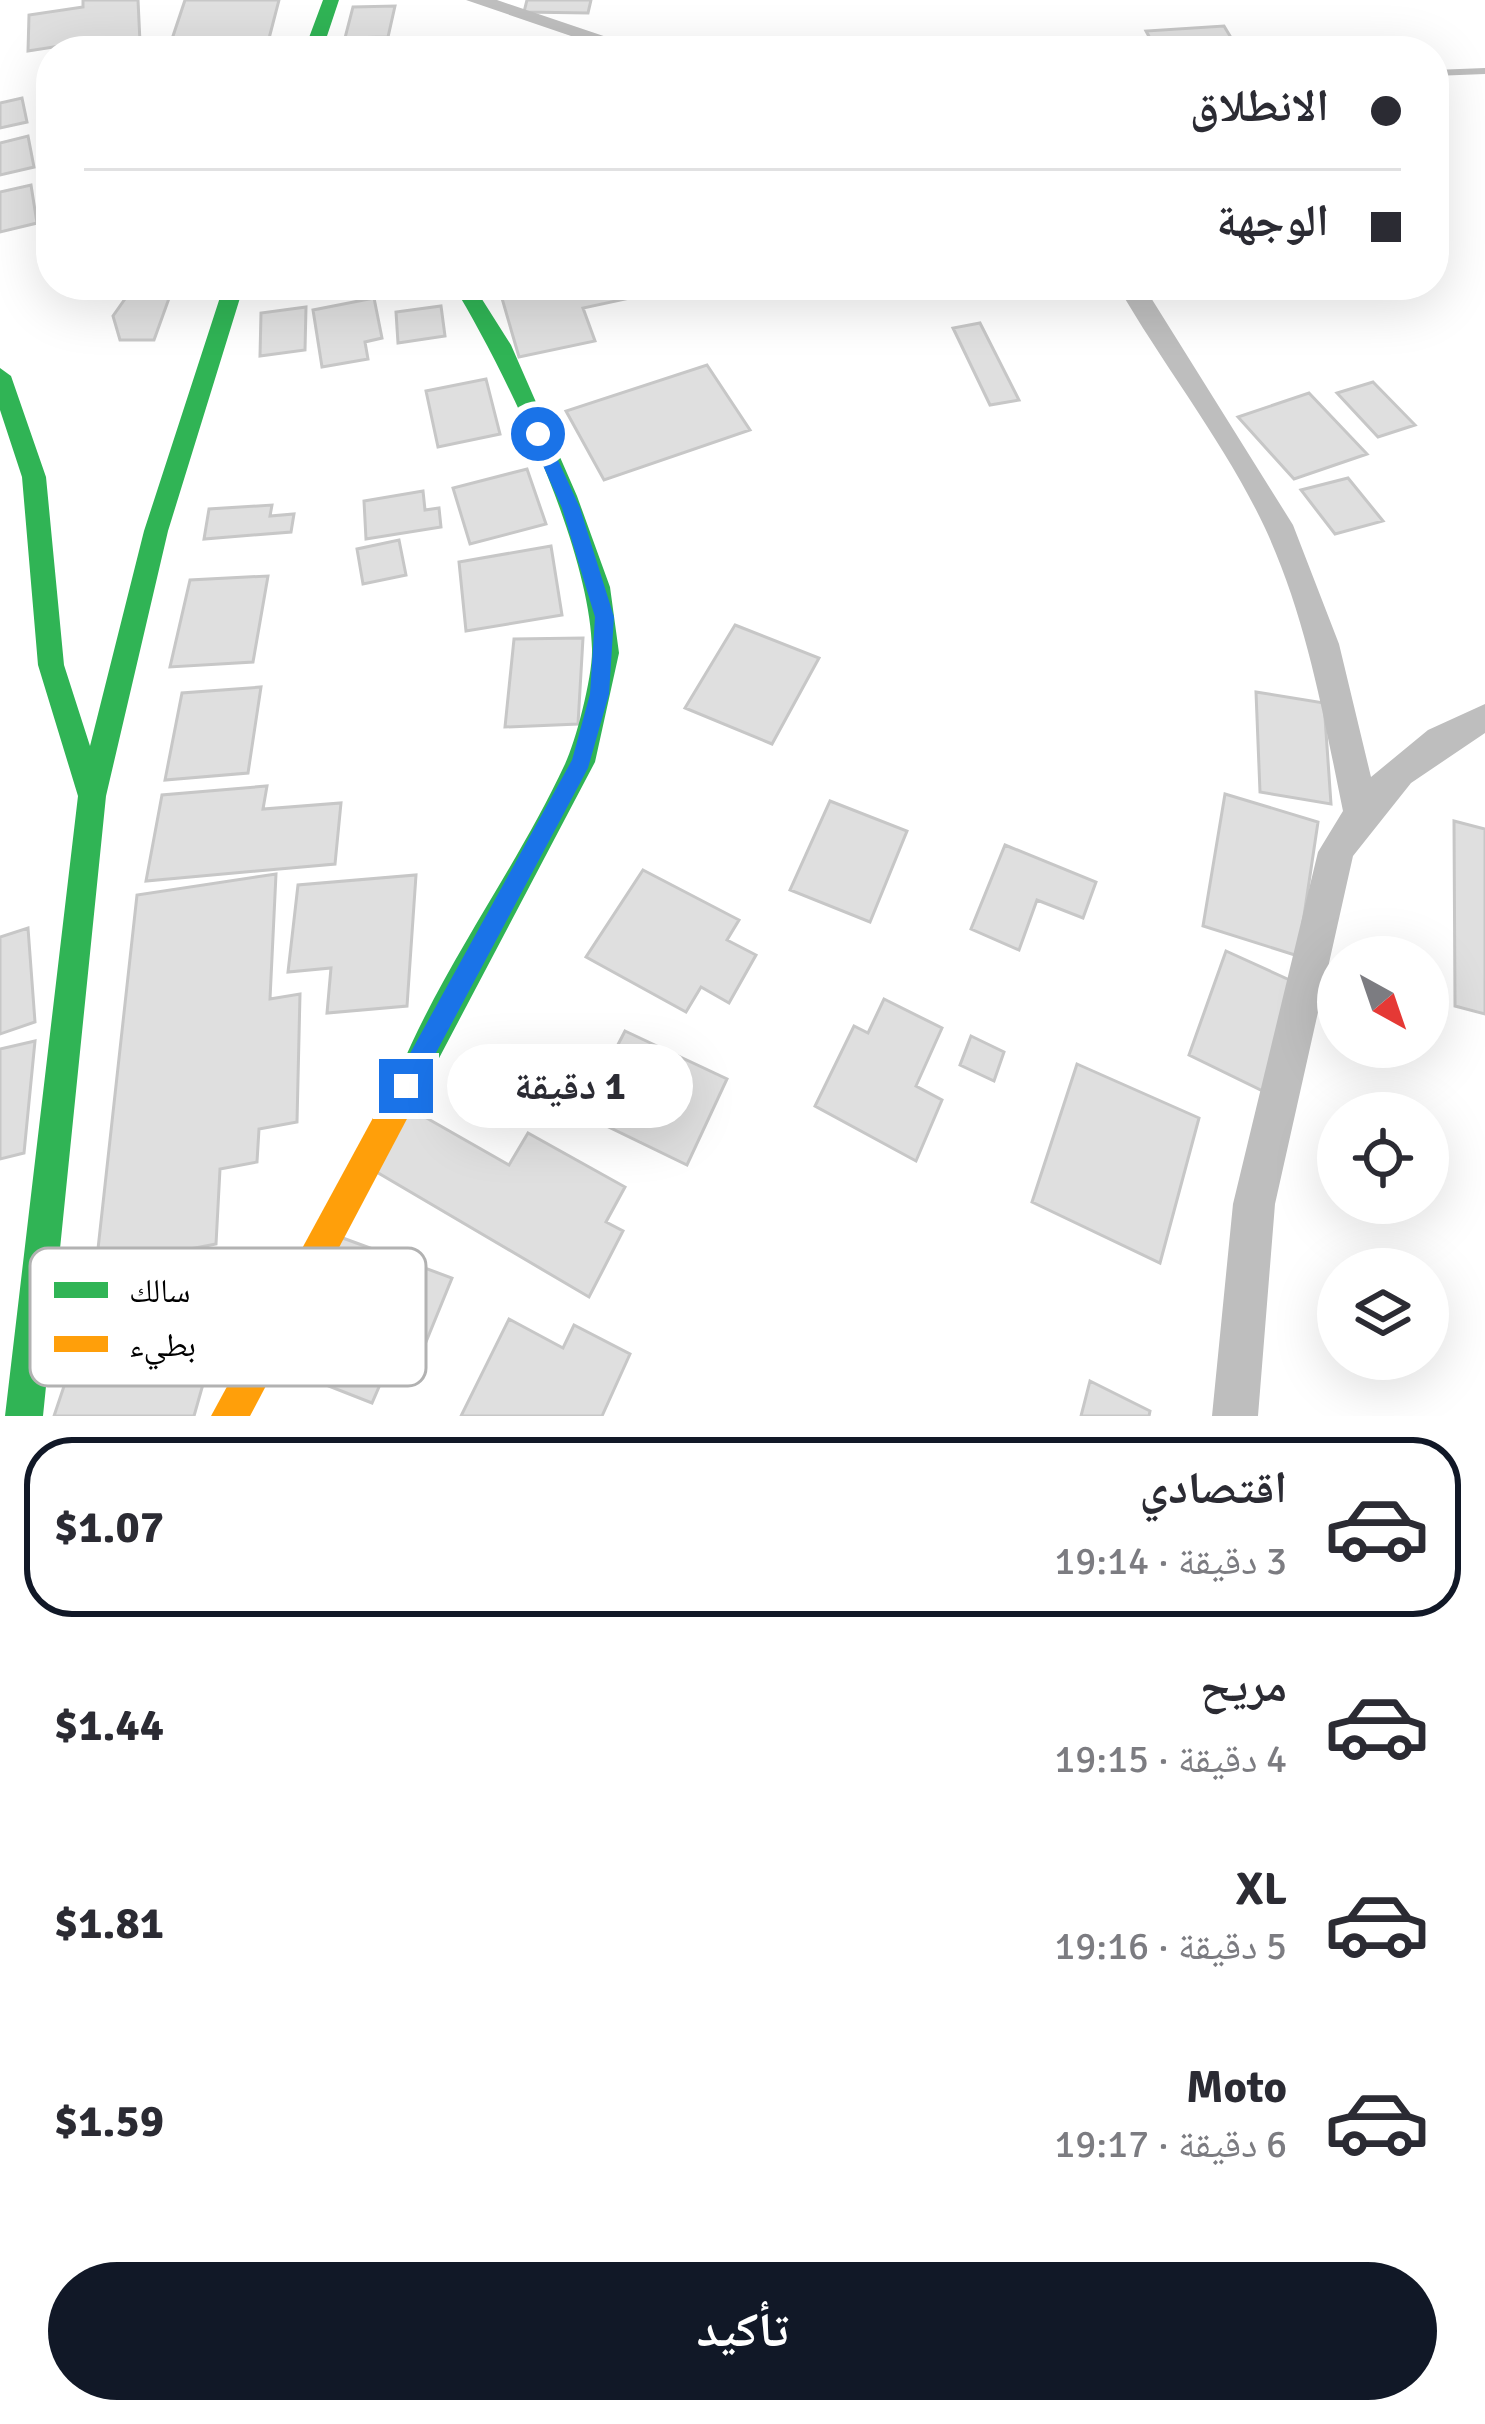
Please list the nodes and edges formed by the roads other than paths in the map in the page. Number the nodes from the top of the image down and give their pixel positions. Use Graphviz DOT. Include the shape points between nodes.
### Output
graph roads {
  1 [pos="331,0"];
  2 [pos="476,0"];
  3 [pos="318,36"];
  4 [pos="590,36"];
  5 [pos="1485,71"];
  6 [pos="1449,72"];
  7 [pos="231,300"];
  8 [pos="473,300"];
  9 [pos="1140,300"];
  10 [pos="0,376"];
  11 [pos="1485,718"];
  12 [pos="92,796"];
  13 [pos="1360,810"];
  14 [pos="42,1248"];
  15 [pos="320,1248"];
  16 [pos="30,1361"];
  17 [pos="246,1386"];
  18 [pos="24,1416"];
  19 [pos="230,1416"];
  20 [pos="1235,1416"];
  1 -- 3 [label="street"];
  2 -- 4 [label="street"];
  5 -- 6 [label="lane"];
  7 -- 12 [label="street" via="156,531"];
  8 -- 15 [label="street" via="571,508 604,617 600,694 581,761"];
  9 -- 13 [label="street" via="1259,488 1305,588 1338,687"];
  10 -- 12 [label="street" via="33,460 48,650"];
  11 -- 13 [label="street" via="1415,759"];
  12 -- 14 [label="street"];
  13 -- 20 [label="street" via="1336,852 1254,1204"];
  16 -- 18 [label="street"];
  17 -- 19 [label="street"];
}
